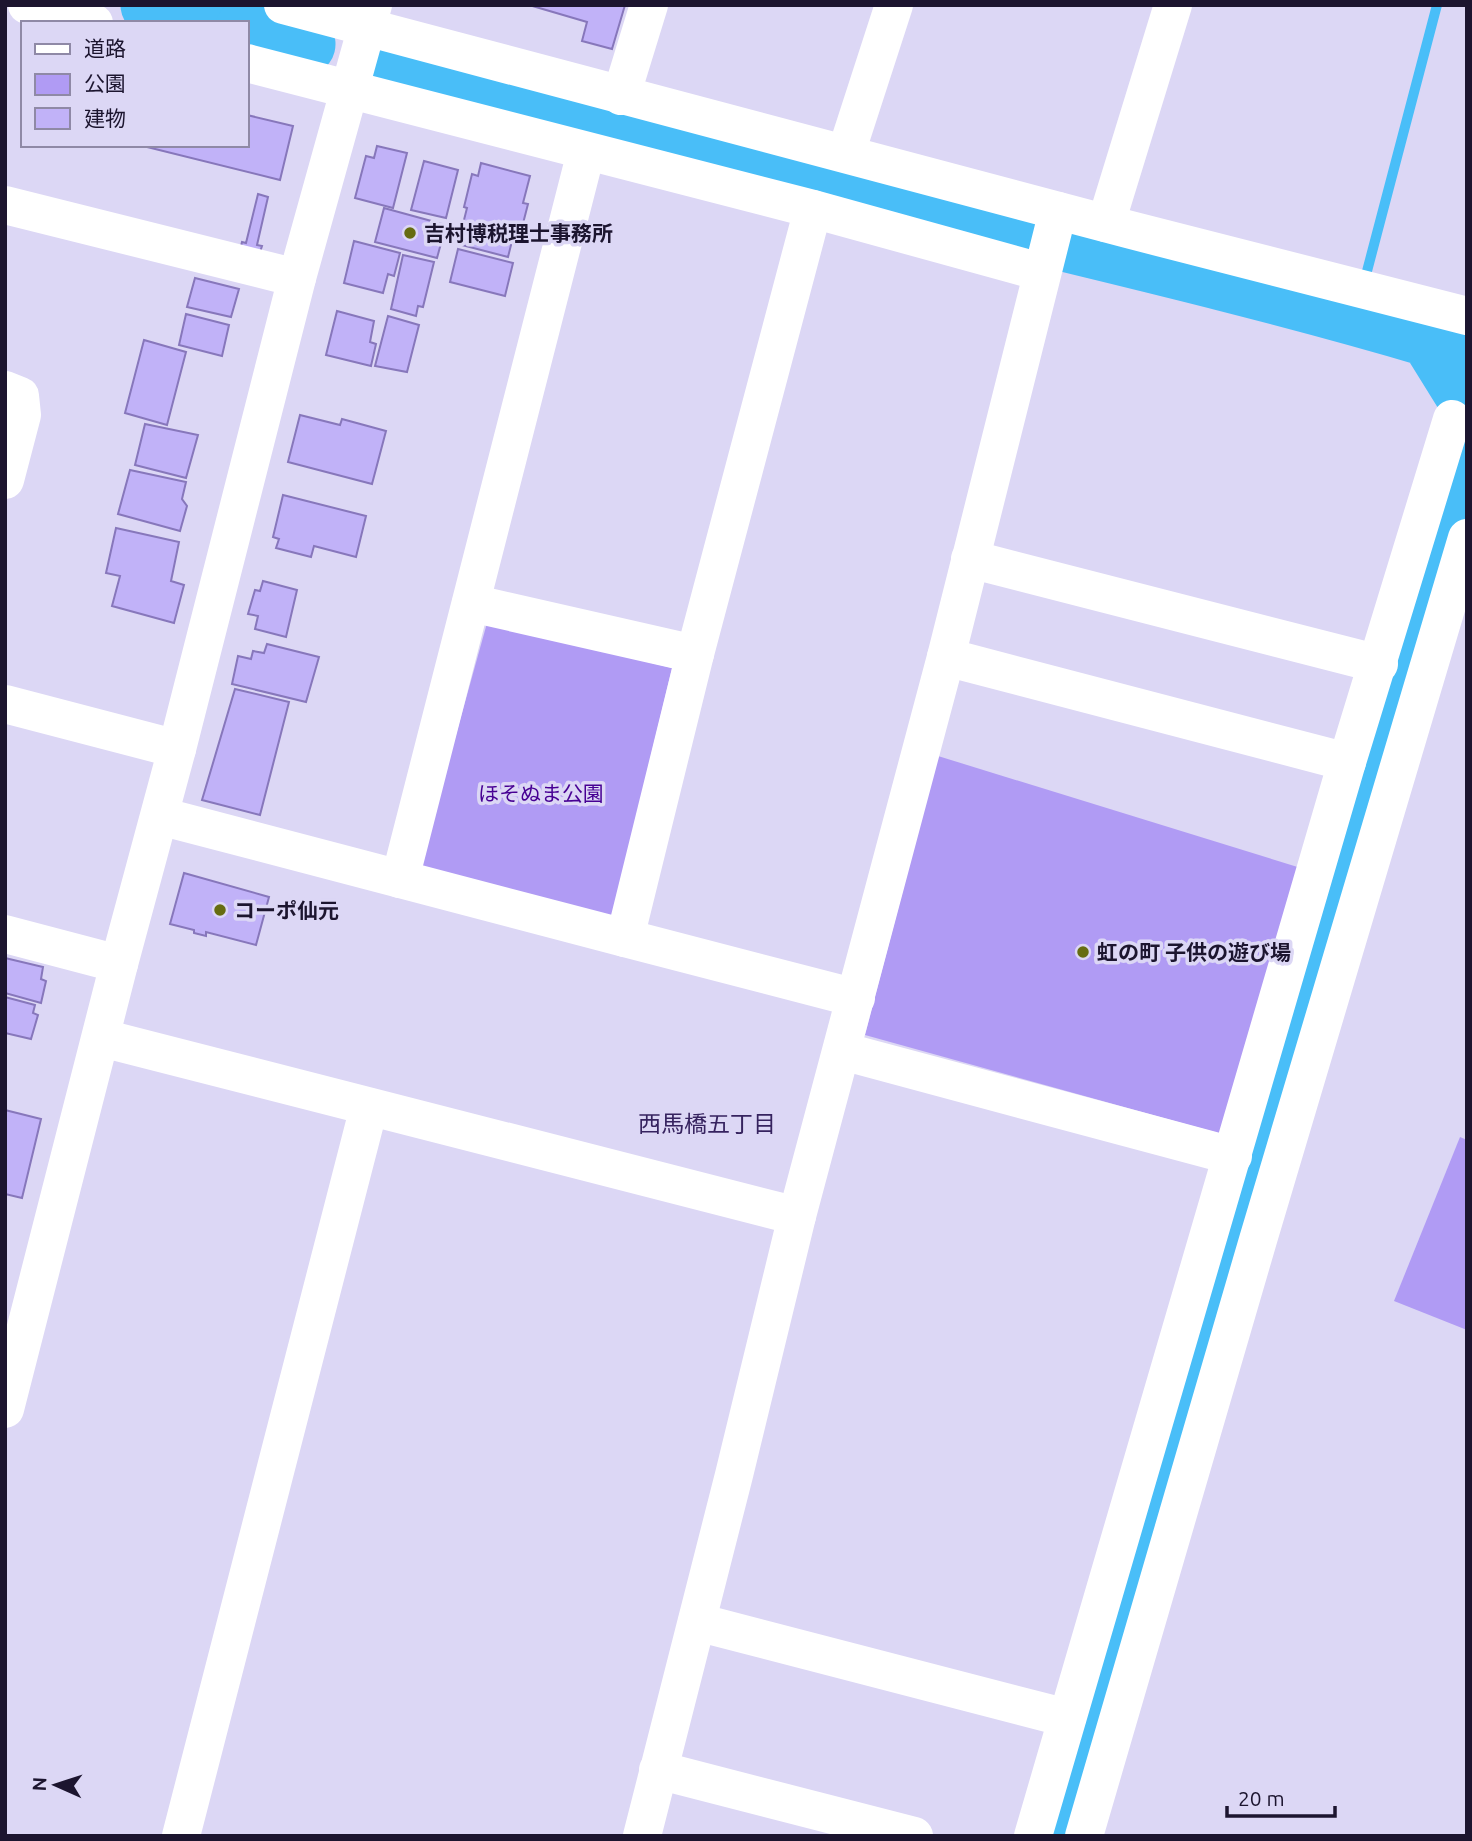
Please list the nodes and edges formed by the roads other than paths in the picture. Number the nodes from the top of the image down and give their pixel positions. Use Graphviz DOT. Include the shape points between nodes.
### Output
graph roads {
  1 [pos="27,5"];
  2 [pos="283,5"];
  3 [pos="649,5"];
  4 [pos="894,5"];
  5 [pos="1173,5"];
  6 [pos="87,21"];
  7 [pos="361,48"];
  8 [pos="248,63"];
  9 [pos="621,96"];
  10 [pos="586,152"];
  11 [pos="846,153"];
  12 [pos="5,205"];
  13 [pos="813,209"];
  14 [pos="1058,211"];
  15 [pos="1106,223"];
  16 [pos="1041,272"];
  17 [pos="297,278"];
  18 [pos="1467,316"];
  19 [pos="5,390"];
  20 [pos="1452,419"];
  21 [pos="5,480"];
  22 [pos="1465,548"];
  23 [pos="970,559"];
  24 [pos="471,603"];
  25 [pos="695,654"];
  26 [pos="946,657"];
  27 [pos="1379,664"];
  28 [pos="5,704"];
  29 [pos="177,749"];
  30 [pos="1347,762"];
  31 [pos="160,816"];
  32 [pos="400,879"];
  33 [pos="5,934"];
  34 [pos="625,938"];
  35 [pos="119,964"];
  36 [pos="856,998"];
  37 [pos="102,1038"];
  38 [pos="842,1051"];
  39 [pos="369,1107"];
  40 [pos="1233,1156"];
  41 [pos="797,1216"];
  42 [pos="5,1409"];
  43 [pos="697,1622"];
  44 [pos="1067,1718"];
  45 [pos="658,1770"];
  46 [pos="181,1836"];
  47 [pos="642,1836"];
  48 [pos="915,1836"];
  49 [pos="1033,1836"];
  50 [pos="1084,1836"];
  1 -- 6 [label="street"];
  2 -- 7 [label="street"];
  3 -- 9 [label="street"];
  4 -- 11 [label="street"];
  5 -- 15 [label="street"];
  7 -- 8 [label="street"];
  7 -- 9 [label="street"];
  7 -- 10 [label="street"];
  7 -- 17 [label="street"];
  9 -- 11 [label="street"];
  10 -- 13 [label="street"];
  10 -- 24 [label="street"];
  11 -- 14 [label="street"];
  12 -- 17 [label="street"];
  13 -- 16 [label="street"];
  13 -- 25 [label="street"];
  14 -- 15 [label="street"];
  14 -- 16 [label="street"];
  15 -- 18 [label="street"];
  16 -- 23 [label="street"];
  17 -- 29 [label="street"];
  19 -- 21 [label="street" via="20,396 22,415"];
  20 -- 27 [label="street"];
  22 -- 50 [label="street"];
  23 -- 26 [label="street"];
  23 -- 27 [label="street"];
  24 -- 25 [label="street"];
  24 -- 32 [label="street"];
  25 -- 34 [label="street"];
  26 -- 30 [label="street"];
  26 -- 36 [label="street"];
  27 -- 30 [label="street"];
  28 -- 29 [label="street"];
  29 -- 31 [label="street"];
  30 -- 40 [label="street"];
  31 -- 32 [label="street"];
  31 -- 35 [label="street"];
  32 -- 34 [label="street"];
  33 -- 35 [label="street"];
  34 -- 36 [label="street"];
  35 -- 37 [label="street"];
  36 -- 38 [label="street"];
  37 -- 39 [label="street"];
  37 -- 42 [label="street"];
  38 -- 40 [label="street"];
  38 -- 41 [label="street"];
  39 -- 41 [label="street"];
  39 -- 46 [label="street"];
  40 -- 44 [label="street"];
  41 -- 43 [label="street"];
  43 -- 44 [label="street"];
  43 -- 45 [label="street"];
  44 -- 49 [label="street"];
  45 -- 47 [label="street"];
  45 -- 48 [label="street"];
}
